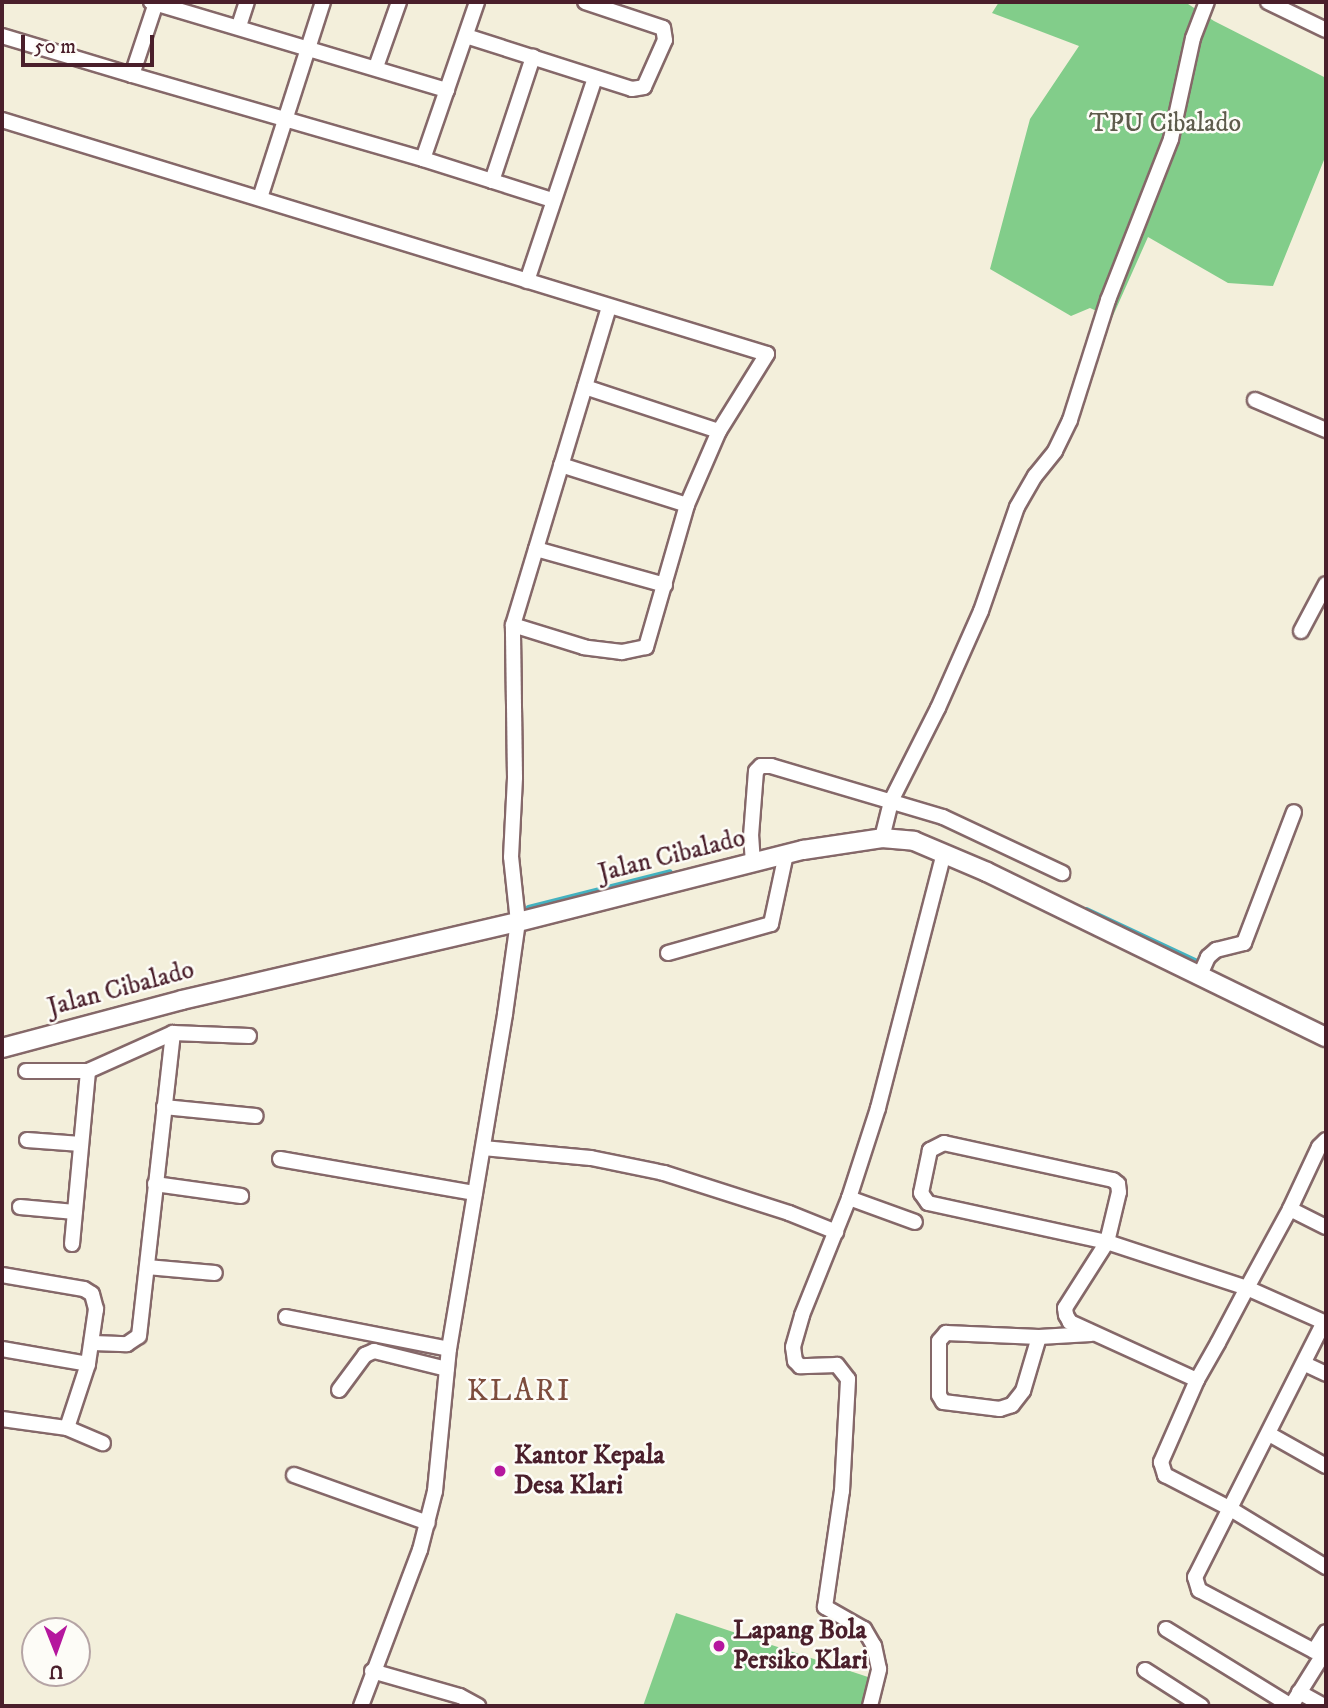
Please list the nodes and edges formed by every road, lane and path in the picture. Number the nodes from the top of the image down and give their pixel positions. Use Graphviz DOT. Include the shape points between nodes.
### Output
graph roads {
  1 [pos="154,2"];
  2 [pos="247,2"];
  3 [pos="323,2"];
  4 [pos="399,2"];
  5 [pos="477,2"];
  6 [pos="585,2"];
  7 [pos="1207,2"];
  8 [pos="1268,2"];
  9 [pos="175,4"];
  10 [pos="239,26"];
  11 [pos="1326,30"];
  12 [pos="2,36"];
  13 [pos="466,36"];
  14 [pos="308,47"];
  15 [pos="533,57"];
  16 [pos="376,67"];
  17 [pos="132,75"];
  18 [pos="595,78"];
  19 [pos="447,90"];
  20 [pos="2,120"];
  21 [pos="285,121"];
  22 [pos="423,159"];
  23 [pos="492,181"];
  24 [pos="260,198"];
  25 [pos="552,200"];
  26 [pos="527,281"];
  27 [pos="609,307"];
  28 [pos="585,387"];
  29 [pos="1255,400"];
  30 [pos="1326,430"];
  31 [pos="719,431"];
  32 [pos="561,465"];
  33 [pos="687,505"];
  34 [pos="536,548"];
  35 [pos="1326,584"];
  36 [pos="665,585"];
  37 [pos="513,625"];
  38 [pos="1301,631"];
  39 [pos="1294,812"];
  40 [pos="886,821"];
  41 [pos="752,850"];
  42 [pos="944,852"];
  43 [pos="786,854"];
  44 [pos="1062,873"];
  45 [pos="517,922"];
  46 [pos="668,953"];
  47 [pos="1204,966"];
  48 [pos="173,1033"];
  49 [pos="249,1036"];
  50 [pos="1326,1037"];
  51 [pos="2,1048"];
  52 [pos="88,1071"];
  53 [pos="26,1072"];
  54 [pos="164,1107"];
  55 [pos="256,1116"];
  56 [pos="27,1140"];
  57 [pos="1326,1140"];
  58 [pos="81,1144"];
  59 [pos="482,1148"];
  60 [pos="280,1159"];
  61 [pos="155,1184"];
  62 [pos="475,1193"];
  63 [pos="241,1196"];
  64 [pos="849,1198"];
  65 [pos="20,1208"];
  66 [pos="1290,1209"];
  67 [pos="75,1212"];
  68 [pos="915,1223"];
  69 [pos="1326,1227"];
  70 [pos="836,1232"];
  71 [pos="1107,1242"];
  72 [pos="72,1244"];
  73 [pos="147,1266"];
  74 [pos="215,1273"];
  75 [pos="2,1275"];
  76 [pos="1247,1288"];
  77 [pos="286,1317"];
  78 [pos="1325,1323"];
  79 [pos="1095,1334"];
  80 [pos="1039,1337"];
  81 [pos="93,1343"];
  82 [pos="2,1349"];
  83 [pos="449,1349"];
  84 [pos="88,1364"];
  85 [pos="1305,1364"];
  86 [pos="447,1370"];
  87 [pos="1326,1374"];
  88 [pos="1197,1380"];
  89 [pos="339,1390"];
  90 [pos="2,1419"];
  91 [pos="67,1428"];
  92 [pos="1269,1434"];
  93 [pos="103,1443"];
  94 [pos="1326,1466"];
  95 [pos="294,1475"];
  96 [pos="1229,1508"];
  97 [pos="428,1523"];
  98 [pos="1326,1567"];
  99 [pos="1166,1629"];
  100 [pos="1326,1632"];
  101 [pos="1326,1650"];
  102 [pos="1145,1670"];
  103 [pos="372,1671"];
  104 [pos="1298,1692"];
  105 [pos="361,1706"];
  106 [pos="478,1706"];
  107 [pos="870,1706"];
  108 [pos="1201,1706"];
  109 [pos="1291,1706"];
  110 [pos="1324,1706"];
  1 -- 9 [label="street"];
  1 -- 17 [label="street"];
  2 -- 10 [label="street"];
  3 -- 14 [label="street"];
  4 -- 16 [label="street"];
  5 -- 13 [label="street"];
  6 -- 18 [label="street" via="657,24 666,33 644,87 632,89"];
  7 -- 40 [label="street" via="1193,38 1171,139 1108,300 1070,419 1055,451 1017,507 963,655"];
  8 -- 11 [label="street"];
  9 -- 10 [label="street"];
  10 -- 14 [label="street"];
  12 -- 17 [label="street"];
  13 -- 15 [label="street"];
  13 -- 19 [label="street"];
  14 -- 16 [label="street"];
  14 -- 21 [label="street"];
  15 -- 18 [label="street"];
  15 -- 23 [label="street"];
  16 -- 19 [label="street"];
  17 -- 21 [label="street"];
  18 -- 25 [label="street"];
  19 -- 22 [label="street"];
  20 -- 24 [label="street"];
  21 -- 22 [label="street"];
  21 -- 24 [label="street"];
  22 -- 23 [label="street"];
  23 -- 25 [label="street"];
  24 -- 26 [label="street"];
  25 -- 26 [label="street"];
  26 -- 27 [label="street"];
  27 -- 28 [label="street"];
  27 -- 31 [label="street" via="766,354"];
  28 -- 31 [label="street"];
  28 -- 32 [label="street"];
  29 -- 30 [label="street"];
  31 -- 33 [label="street"];
  32 -- 33 [label="street"];
  32 -- 34 [label="street"];
  33 -- 36 [label="street"];
  34 -- 36 [label="street"];
  34 -- 37 [label="street"];
  35 -- 38 [label="street"];
  36 -- 37 [label="street" via="646,647 622,652 584,647"];
  37 -- 45 [label="street" via="511,857"];
  39 -- 47 [label="street" via="1244,943 1223,947"];
  40 -- 41 [label="street" via="783,768 761,766 756,771"];
  40 -- 42 [label="street, Jalan Cibalado" via="914,841"];
  40 -- 43 [label="street, Jalan Cibalado" via="841,842"];
  40 -- 44 [label="street" via="943,817"];
  41 -- 43 [label="street, Jalan Cibalado"];
  41 -- 45 [label="street, Jalan Cibalado"];
  42 -- 47 [label="street, Jalan Cibalado"];
  42 -- 64 [label="street" via="878,1108"];
  43 -- 46 [label="street" via="771,924"];
  45 -- 51 [label="street, Jalan Cibalado" via="232,988"];
  45 -- 59 [label="street"];
  47 -- 50 [label="street, Jalan Cibalado"];
  48 -- 49 [label="street"];
  48 -- 52 [label="street"];
  48 -- 54 [label="street"];
  52 -- 53 [label="street"];
  52 -- 58 [label="street"];
  54 -- 55 [label="street"];
  54 -- 61 [label="street"];
  56 -- 58 [label="street"];
  57 -- 66 [label="street"];
  58 -- 67 [label="street"];
  59 -- 62 [label="street"];
  59 -- 70 [label="street" via="591,1158 664,1173"];
  60 -- 62 [label="street"];
  61 -- 63 [label="street"];
  61 -- 73 [label="street"];
  62 -- 83 [label="street"];
  64 -- 68 [label="street"];
  64 -- 70 [label="street"];
  65 -- 67 [label="street"];
  66 -- 69 [label="street"];
  66 -- 76 [label="street"];
  67 -- 72 [label="street"];
  70 -- 107 [label="street" via="802,1315 793,1354 800,1366 837,1365 848,1379 842,1491 825,1607 864,1629 874,1646 878,1669"];
  71 -- 71 [label="street" via="1119,1192 1113,1180 944,1143 930,1150 921,1193 928,1203"];
  71 -- 76 [label="street"];
  71 -- 79 [label="street" via="1065,1308 1070,1322"];
  73 -- 74 [label="street"];
  73 -- 81 [label="street" via="139,1336 127,1344"];
  75 -- 81 [label="street" via="90,1293 96,1304"];
  76 -- 78 [label="street"];
  76 -- 88 [label="street"];
  77 -- 83 [label="street"];
  78 -- 85 [label="street"];
  79 -- 80 [label="street"];
  79 -- 88 [label="street"];
  80 -- 80 [label="street" via="1023,1391 1012,1405 1000,1409 943,1402 938,1370 941,1336 958,1332"];
  81 -- 84 [label="street"];
  82 -- 84 [label="street"];
  83 -- 86 [label="street"];
  84 -- 91 [label="street"];
  85 -- 87 [label="street"];
  85 -- 92 [label="street"];
  86 -- 89 [label="street" via="374,1351 365,1355"];
  86 -- 97 [label="street" via="438,1471"];
  88 -- 96 [label="street" via="1162,1468 1165,1475"];
  90 -- 91 [label="street"];
  91 -- 93 [label="street"];
  92 -- 94 [label="street"];
  92 -- 96 [label="street"];
  95 -- 97 [label="street"];
  96 -- 98 [label="street"];
  96 -- 100 [label="street" via="1195,1577 1199,1590 1314,1651"];
  97 -- 103 [label="street"];
  99 -- 109 [label="street"];
  101 -- 104 [label="street"];
  102 -- 108 [label="street"];
  103 -- 105 [label="street"];
  103 -- 106 [label="street" via="460,1696"];
  104 -- 109 [label="street"];
  104 -- 110 [label="street"];
}
